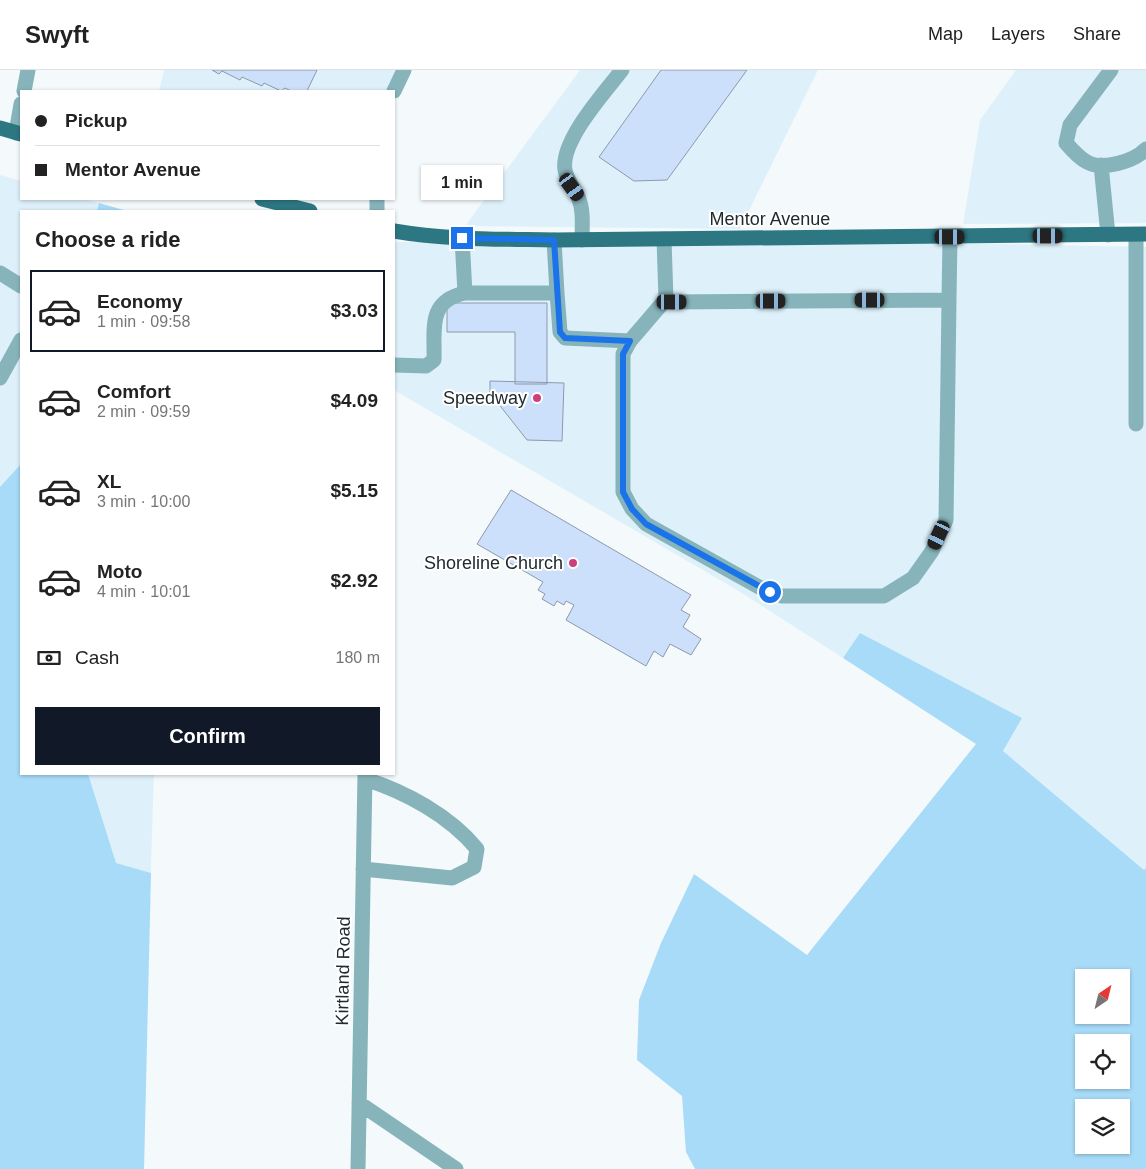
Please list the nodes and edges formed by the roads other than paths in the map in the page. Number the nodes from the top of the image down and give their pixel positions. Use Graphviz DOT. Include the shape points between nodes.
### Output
graph roads {
  1 [pos="28,70"];
  2 [pos="404,70"];
  3 [pos="622,70"];
  4 [pos="1111,70"];
  5 [pos="24,90"];
  6 [pos="394,90"];
  7 [pos="20,118"];
  8 [pos="0,128"];
  9 [pos="19,133"];
  10 [pos="1146,149"];
  11 [pos="1101,165"];
  12 [pos="266,200"];
  13 [pos="306,210"];
  14 [pos="395,231"];
  15 [pos="1141,234"];
  16 [pos="1108,235"];
  17 [pos="950,237"];
  18 [pos="462,238"];
  19 [pos="664,239"];
  20 [pos="554,240"];
  21 [pos="582,240"];
  22 [pos="0,273"];
  23 [pos="20,285"];
  24 [pos="465,292"];
  25 [pos="557,293"];
  26 [pos="666,299"];
  27 [pos="949,300"];
  28 [pos="630,341"];
  29 [pos="20,342"];
  30 [pos="395,365"];
  31 [pos="0,378"];
  32 [pos="1136,424"];
  33 [pos="365,776"];
  34 [pos="363,869"];
  35 [pos="359,1103"];
  36 [pos="358,1169"];
  37 [pos="456,1169"];
  1 -- 5 [label="street"];
  2 -- 6 [label="street"];
  3 -- 21 [label="street" via="584,121 566,156 567,180 578,195 581,206"];
  4 -- 11 [label="street" via="1070,125 1066,137 1066,143 1088,163"];
  7 -- 9 [label="street"];
  8 -- 9 [label="main road"];
  10 -- 11 [label="street" via="1129,160"];
  11 -- 16 [label="street"];
  12 -- 13 [label="main road"];
  14 -- 18 [label="main road, Mentor Avenue"];
  15 -- 16 [label="main road, Mentor Avenue"];
  15 -- 32 [label="street"];
  16 -- 17 [label="main road, Mentor Avenue"];
  17 -- 19 [label="main road, Mentor Avenue"];
  17 -- 27 [label="street"];
  18 -- 20 [label="main road, Mentor Avenue"];
  18 -- 24 [label="street"];
  19 -- 21 [label="main road, Mentor Avenue"];
  19 -- 26 [label="street"];
  20 -- 21 [label="main road, Mentor Avenue"];
  20 -- 25 [label="street"];
  22 -- 23 [label="street"];
  24 -- 25 [label="street"];
  24 -- 30 [label="street" via="447,299 435,313 434,360 426,366"];
  25 -- 28 [label="street" via="560,332 565,338"];
  26 -- 27 [label="street" via="672,302"];
  26 -- 28 [label="street"];
  27 -- 28 [label="street" via="946,520 932,551 913,578 884,596 782,596 759,587 646,524 632,509 623,492 623,354"];
  29 -- 31 [label="street"];
  33 -- 34 [label="street, Kirtland Road"];
  33 -- 34 [label="street" via="434,812 464,833 477,850 474,867 452,878"];
  34 -- 35 [label="street, Kirtland Road"];
  35 -- 36 [label="street, Kirtland Road"];
  35 -- 37 [label="street"];
}
